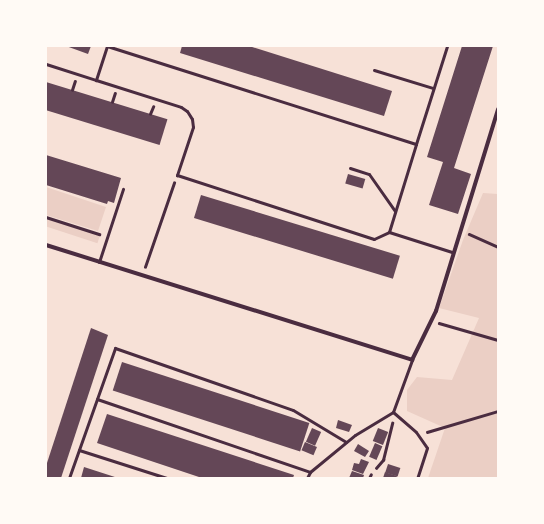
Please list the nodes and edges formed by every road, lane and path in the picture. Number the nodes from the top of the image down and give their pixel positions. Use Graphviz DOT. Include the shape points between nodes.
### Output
graph roads {
  1 [pos="107,46"];
  2 [pos="447,46"];
  3 [pos="46,64"];
  4 [pos="374,70"];
  5 [pos="96,80"];
  6 [pos="433,88"];
  7 [pos="498,109"];
  8 [pos="416,144"];
  9 [pos="350,168"];
  10 [pos="177,175"];
  11 [pos="123,189"];
  12 [pos="395,211"];
  13 [pos="46,217"];
  14 [pos="459,230"];
  15 [pos="389,232"];
  16 [pos="108,237"];
  17 [pos="46,245"];
  18 [pos="498,247"];
  19 [pos="452,252"];
  20 [pos="99,262"];
  21 [pos="142,276"];
  22 [pos="432,320"];
  23 [pos="498,340"];
  24 [pos="412,360"];
  25 [pos="97,399"];
  26 [pos="498,411"];
  27 [pos="393,412"];
  28 [pos="416,432"];
  29 [pos="346,442"];
  30 [pos="79,450"];
  31 [pos="310,472"];
  32 [pos="371,474"];
  33 [pos="70,478"];
  34 [pos="167,478"];
  35 [pos="307,478"];
  36 [pos="368,478"];
  37 [pos="417,478"];
  1 -- 5 [label="lane"];
  1 -- 8 [label="lane"];
  2 -- 6 [label="lane"];
  3 -- 5 [label="lane"];
  4 -- 6 [label="lane"];
  5 -- 10 [label="lane" via="187,111 193,127"];
  6 -- 8 [label="lane"];
  7 -- 14 [label="street"];
  8 -- 12 [label="lane"];
  9 -- 12 [label="lane" via="369,174"];
  10 -- 15 [label="lane" via="374,239"];
  10 -- 21 [label="path"];
  11 -- 16 [label="lane"];
  12 -- 15 [label="lane"];
  13 -- 16 [label="path"];
  14 -- 18 [label="path"];
  14 -- 19 [label="street"];
  15 -- 19 [label="lane"];
  16 -- 20 [label="lane"];
  17 -- 20 [label="street"];
  19 -- 22 [label="street" via="448,274"];
  20 -- 21 [label="street"];
  21 -- 24 [label="street"];
  22 -- 23 [label="path"];
  22 -- 24 [label="street"];
  24 -- 27 [label="lane"];
  25 -- 29 [label="lane" via="115,348 293,410"];
  25 -- 30 [label="lane"];
  25 -- 31 [label="lane"];
  26 -- 28 [label="path" via="433,432"];
  27 -- 28 [label="lane"];
  27 -- 29 [label="lane"];
  27 -- 32 [label="path" via="391,432 383,460"];
  28 -- 37 [label="lane" via="427,448"];
  29 -- 31 [label="lane"];
  30 -- 33 [label="lane"];
  30 -- 34 [label="lane"];
  31 -- 35 [label="lane"];
  32 -- 36 [label="lane"];
}
